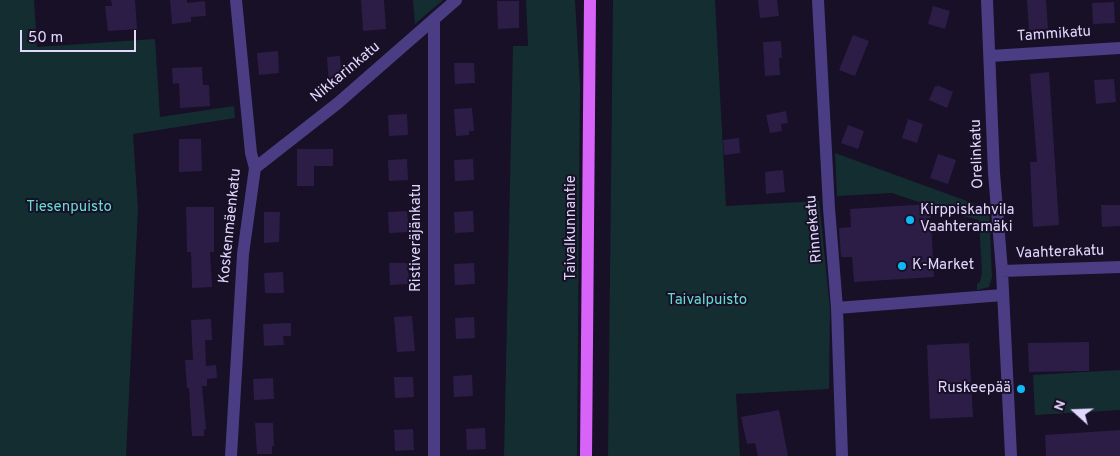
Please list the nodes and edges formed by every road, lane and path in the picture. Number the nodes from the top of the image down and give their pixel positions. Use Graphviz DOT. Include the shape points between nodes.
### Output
graph roads {
  1 [pos="236,0"];
  2 [pos="456,0"];
  3 [pos="590,0"];
  4 [pos="818,0"];
  5 [pos="987,0"];
  6 [pos="434,20"];
  7 [pos="1120,48"];
  8 [pos="990,56"];
  9 [pos="255,168"];
  10 [pos="1120,268"];
  11 [pos="1002,272"];
  12 [pos="1004,295"];
  13 [pos="837,308"];
  14 [pos="231,456"];
  15 [pos="434,456"];
  16 [pos="586,456"];
  17 [pos="842,456"];
  18 [pos="1012,456"];
  1 -- 9 [label="street, Koskenmäenkatu"];
  2 -- 6 [label="street, Nikkarinkatu"];
  3 -- 16 [label="main road, Taivalkunnantie"];
  4 -- 13 [label="street, Rinnekatu"];
  5 -- 8 [label="street, Orelinkatu"];
  6 -- 9 [label="street, Nikkarinkatu" via="338,103"];
  6 -- 15 [label="street, Ristiveräjänkatu"];
  7 -- 8 [label="street, Tammikatu"];
  8 -- 11 [label="street, Orelinkatu"];
  9 -- 14 [label="street, Koskenmäenkatu" via="243,254"];
  10 -- 11 [label="street, Vaahterakatu"];
  11 -- 12 [label="street, Orelinkatu"];
  12 -- 13 [label="street"];
  12 -- 18 [label="street, Orelinkatu"];
  13 -- 17 [label="street, Rinnekatu"];
}
